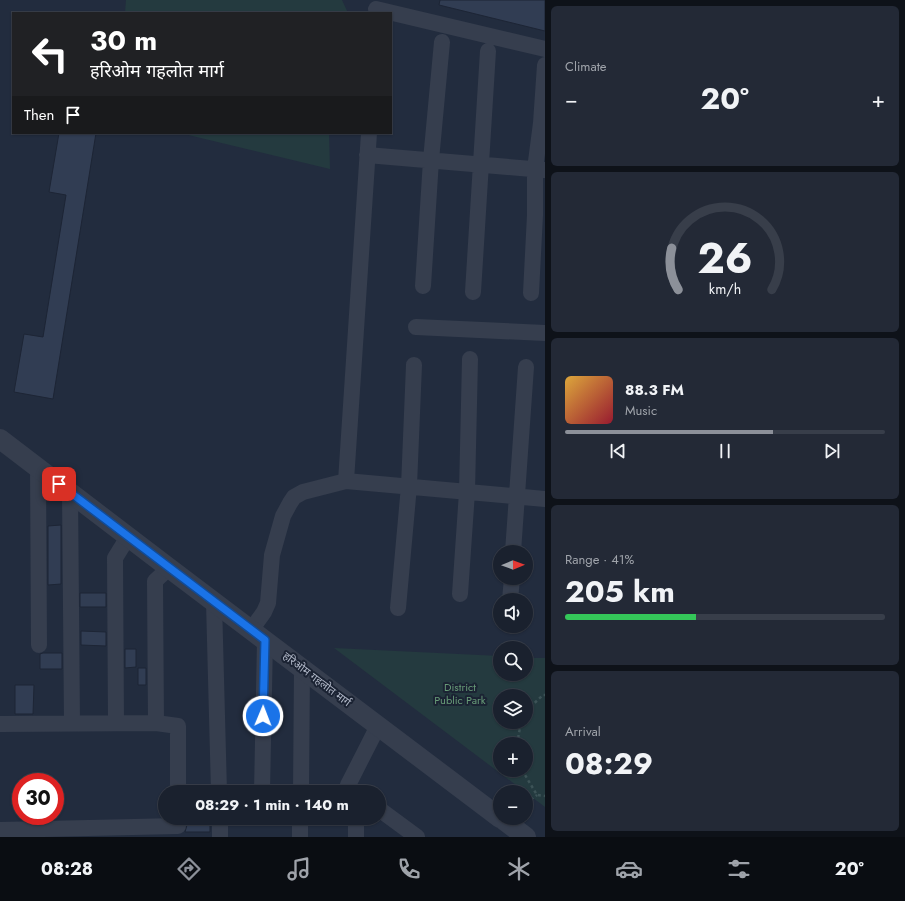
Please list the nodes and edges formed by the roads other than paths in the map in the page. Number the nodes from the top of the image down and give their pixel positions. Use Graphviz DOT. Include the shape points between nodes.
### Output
graph roads {
  1 [pos="374,7"];
  2 [pos="442,42"];
  3 [pos="545,49"];
  4 [pos="488,51"];
  5 [pos="544,65"];
  6 [pos="369,134"];
  7 [pos="367,155"];
  8 [pos="431,160"];
  9 [pos="480,165"];
  10 [pos="540,170"];
  11 [pos="423,286"];
  12 [pos="473,292"];
  13 [pos="530,293"];
  14 [pos="416,327"];
  15 [pos="545,333"];
  16 [pos="470,359"];
  17 [pos="414,364"];
  18 [pos="526,366"];
  19 [pos="1,441"];
  20 [pos="38,468"];
  21 [pos="346,481"];
  22 [pos="409,486"];
  23 [pos="70,492"];
  24 [pos="467,492"];
  25 [pos="518,497"];
  26 [pos="545,499"];
  27 [pos="128,537"];
  28 [pos="514,545"];
  29 [pos="169,568"];
  30 [pos="460,594"];
  31 [pos="214,602"];
  32 [pos="398,608"];
  33 [pos="258,635"];
  34 [pos="39,645"];
  35 [pos="302,668"];
  36 [pos="72,723"];
  37 [pos="116,723"];
  38 [pos="156,723"];
  39 [pos="0,724"];
  40 [pos="378,726"];
  41 [pos="178,785"];
  42 [pos="219,785"];
  43 [pos="262,785"];
  44 [pos="301,785"];
  45 [pos="348,785"];
  46 [pos="493,813"];
  47 [pos="386,814"];
  48 [pos="220,825"];
  49 [pos="300,825"];
  50 [pos="356,825"];
  51 [pos="510,825"];
  52 [pos="178,827"];
  53 [pos="0,830"];
  54 [pos="220,837"];
  55 [pos="300,837"];
  56 [pos="356,837"];
  57 [pos="417,837"];
  58 [pos="526,837"];
  1 -- 3 [label="street"];
  2 -- 8 [label="street"];
  4 -- 9 [label="street"];
  5 -- 10 [label="street"];
  6 -- 7 [label="street"];
  7 -- 8 [label="street"];
  7 -- 21 [label="street"];
  8 -- 9 [label="street"];
  8 -- 11 [label="street"];
  9 -- 10 [label="street"];
  9 -- 12 [label="street"];
  10 -- 13 [label="street"];
  14 -- 15 [label="street"];
  16 -- 24 [label="street"];
  17 -- 22 [label="street"];
  18 -- 25 [label="street"];
  19 -- 20 [label="street, हरिओम गहलोत मार्ग"];
  20 -- 23 [label="street, हरिओम गहलोत मार्ग"];
  20 -- 34 [label="street"];
  21 -- 22 [label="street"];
  21 -- 33 [label="street" via="303,492 290,503 283,516 272,555 268,603"];
  22 -- 24 [label="street"];
  22 -- 32 [label="street"];
  23 -- 27 [label="street, हरिओम गहलोत मार्ग"];
  23 -- 36 [label="street"];
  24 -- 25 [label="street"];
  24 -- 30 [label="street"];
  25 -- 26 [label="street"];
  25 -- 28 [label="street"];
  27 -- 29 [label="street, हरिओम गहलोत मार्ग"];
  27 -- 37 [label="street" via="115,558"];
  29 -- 31 [label="street, हरिओम गहलोत मार्ग"];
  29 -- 38 [label="street" via="155,581"];
  31 -- 33 [label="street, हरिओम गहलोत मार्ग"];
  31 -- 42 [label="street"];
  33 -- 35 [label="street, हरिओम गहलोत मार्ग"];
  33 -- 43 [label="street"];
  35 -- 40 [label="street, हरिओम गहलोत मार्ग"];
  35 -- 44 [label="street"];
  36 -- 37 [label="street"];
  36 -- 39 [label="street"];
  37 -- 38 [label="street"];
  38 -- 41 [label="street" via="178,726"];
  40 -- 45 [label="street"];
  40 -- 46 [label="street, हरिओम गहलोत मार्ग"];
  47 -- 57 [label="street"];
  48 -- 54 [label="street"];
  49 -- 55 [label="street"];
  50 -- 56 [label="street"];
  51 -- 58 [label="street, हरिओम गहलोत मार्ग"];
  52 -- 53 [label="street"];
}
